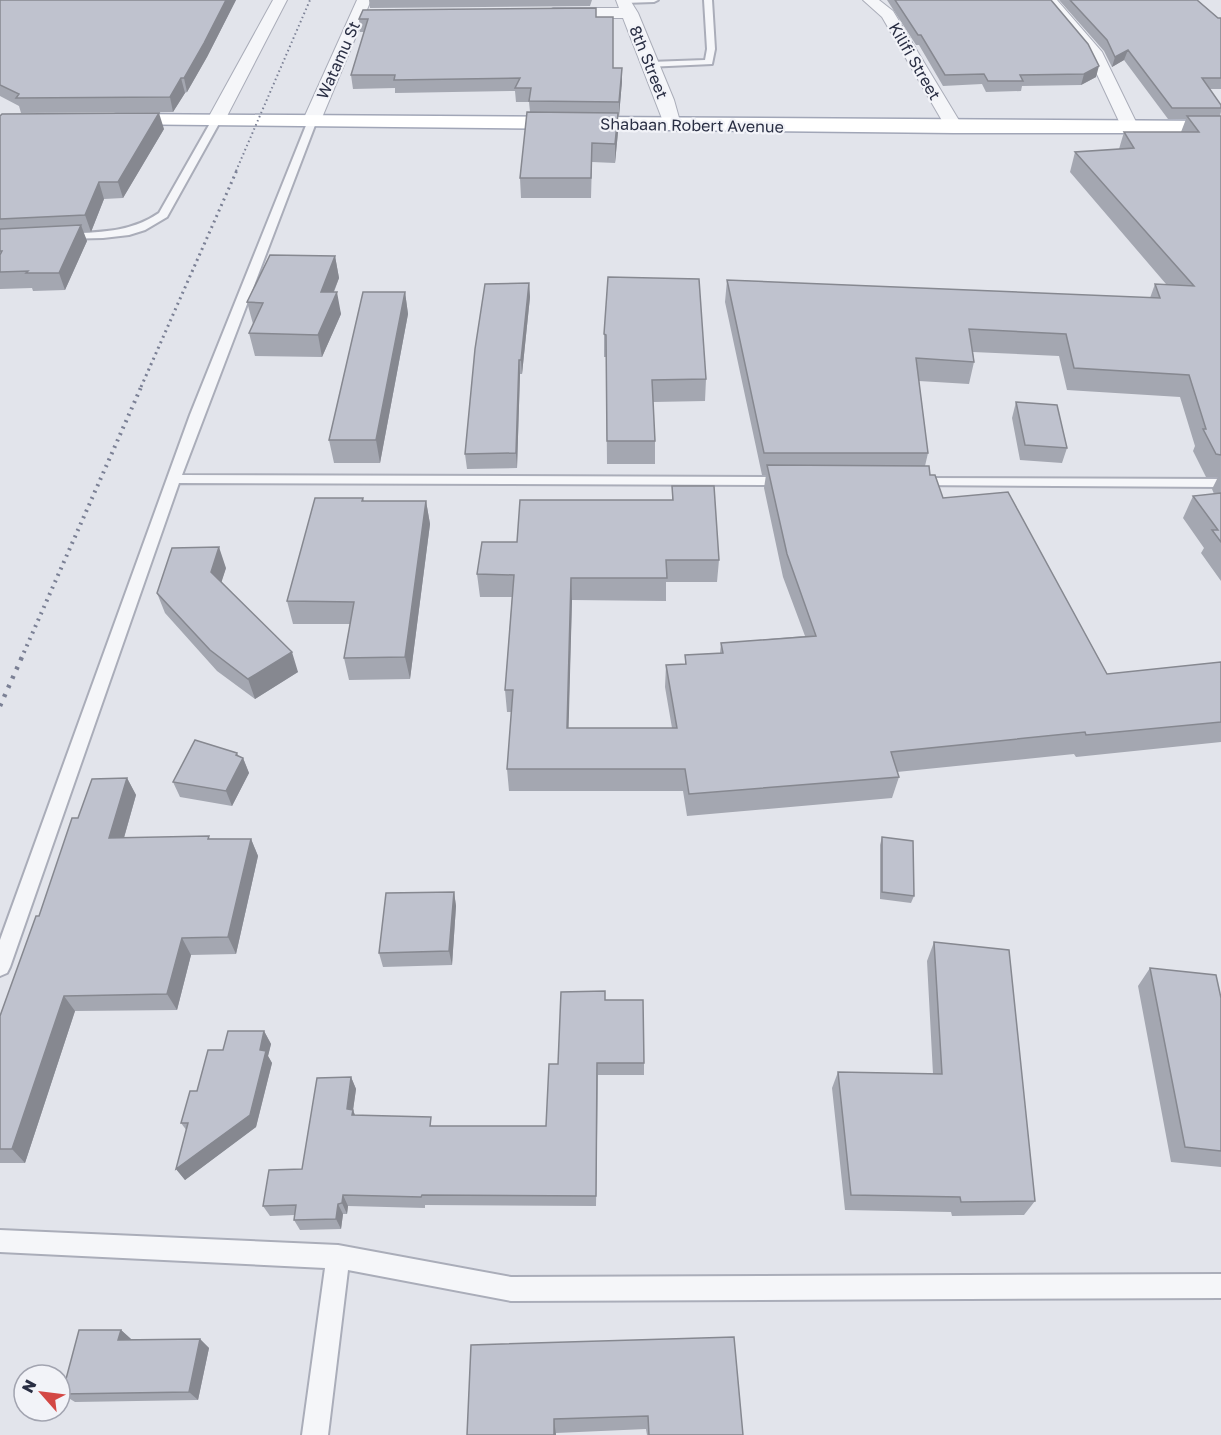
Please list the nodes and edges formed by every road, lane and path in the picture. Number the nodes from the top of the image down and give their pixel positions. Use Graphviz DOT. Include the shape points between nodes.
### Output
graph roads {
  1 [pos="280,0"];
  2 [pos="654,0"];
  3 [pos="708,0"];
  4 [pos="870,0"];
  5 [pos="1049,0"];
  6 [pos="626,4"];
  7 [pos="364,10"];
  8 [pos="535,14"];
  9 [pos="650,65"];
  10 [pos="100,120"];
  11 [pos="216,120"];
  12 [pos="312,120"];
  13 [pos="672,125"];
  14 [pos="1129,126"];
  15 [pos="1221,127"];
  16 [pos="954,128"];
  17 [pos="56,238"];
  18 [pos="173,480"];
  19 [pos="804,482"];
  20 [pos="900,482"];
  21 [pos="1221,483"];
  22 [pos="0,967"];
  23 [pos="0,1241"];
  24 [pos="338,1257"];
  25 [pos="1221,1286"];
  26 [pos="315,1435"];
  1 -- 11 [label="street"];
  2 -- 6 [label="lane"];
  3 -- 9 [label="lane" via="709,62"];
  4 -- 16 [label="street, Kilifi Street" via="888,14"];
  5 -- 14 [label="street" via="1094,52"];
  6 -- 8 [label="street"];
  6 -- 9 [label="street, 8th Street"];
  7 -- 12 [label="street, Watamu St"];
  9 -- 13 [label="street, 8th Street"];
  10 -- 11 [label="main road, Shabaan Robert Avenue"];
  11 -- 12 [label="main road, Shabaan Robert Avenue"];
  11 -- 17 [label="lane" via="163,215 153,223 132,231"];
  12 -- 13 [label="main road, Shabaan Robert Avenue"];
  12 -- 18 [label="lane"];
  13 -- 16 [label="main road, Shabaan Robert Avenue"];
  14 -- 15 [label="main road, Shabaan Robert Avenue"];
  14 -- 16 [label="main road, Shabaan Robert Avenue"];
  18 -- 19 [label="lane"];
  18 -- 22 [label="lane"];
  20 -- 21 [label="lane"];
  23 -- 24 [label="lane"];
  24 -- 25 [label="lane" via="512,1289"];
  24 -- 26 [label="lane"];
}
